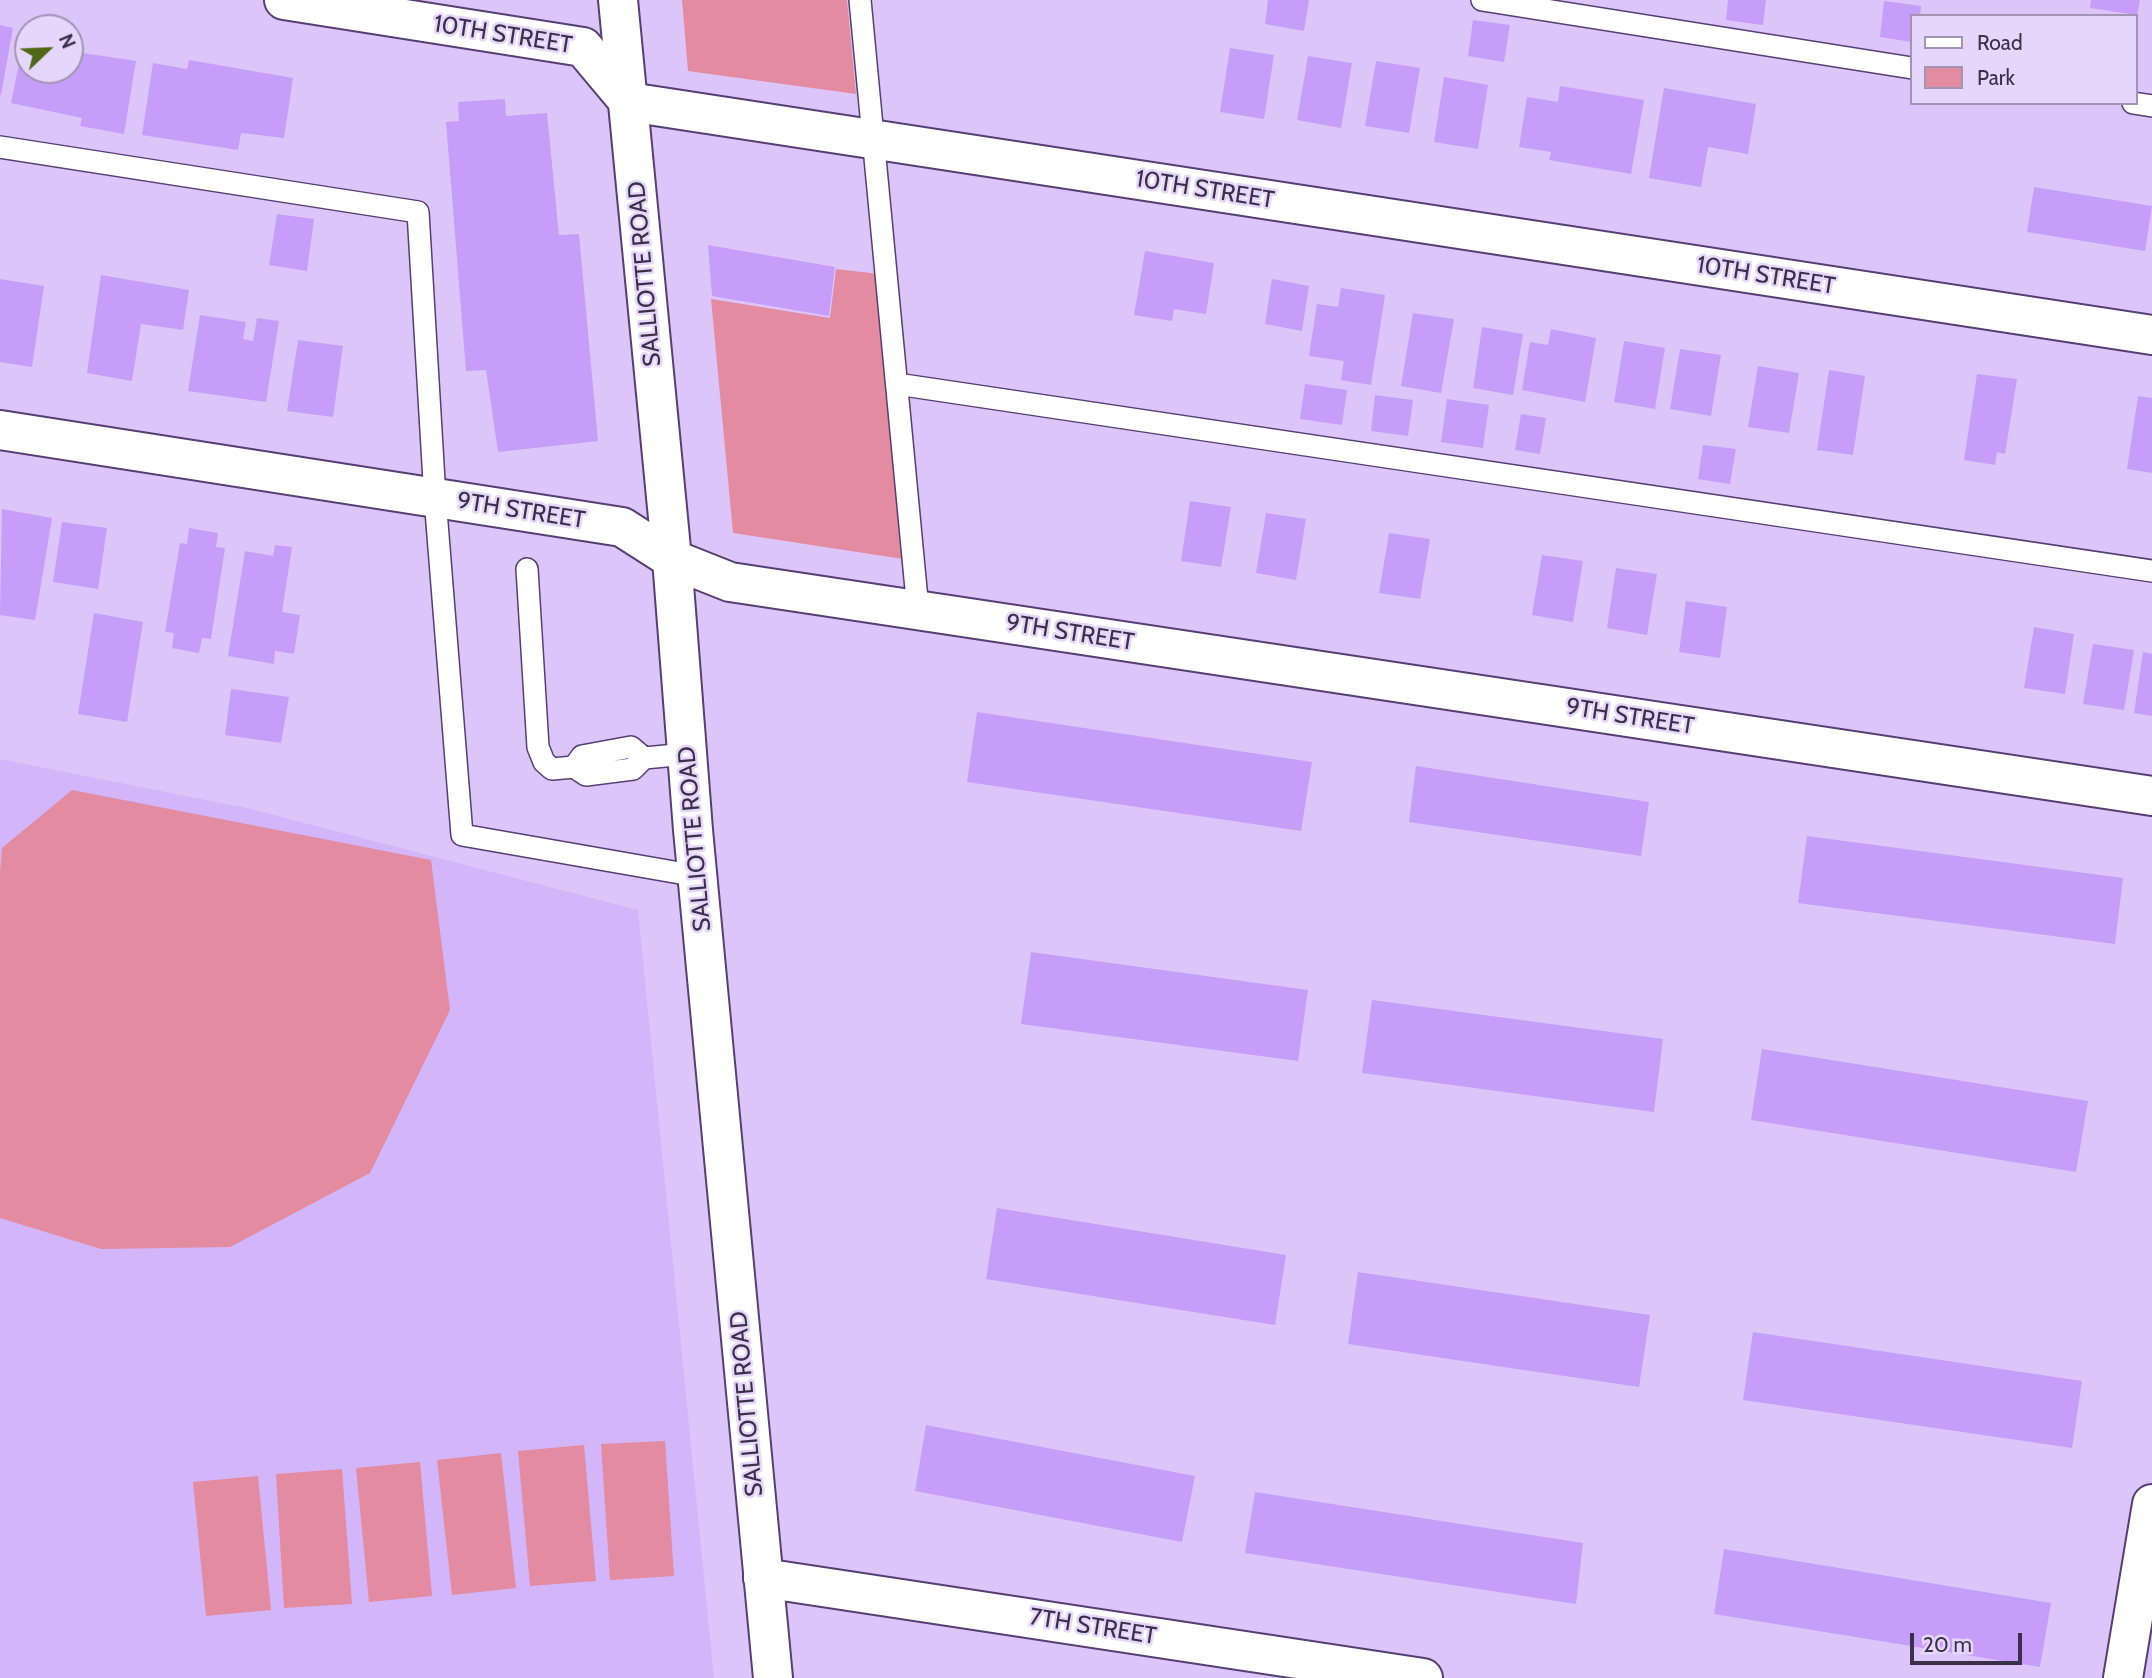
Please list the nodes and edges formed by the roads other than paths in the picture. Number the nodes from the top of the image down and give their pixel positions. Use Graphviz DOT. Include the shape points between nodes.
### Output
graph roads {
  1 [pos="284,0"];
  2 [pos="618,0"];
  3 [pos="860,0"];
  4 [pos="1482,0"];
  5 [pos="1910,68"];
  6 [pos="629,102"];
  7 [pos="873,139"];
  8 [pos="0,147"];
  9 [pos="2152,335"];
  10 [pos="897,384"];
  11 [pos="0,430"];
  12 [pos="435,498"];
  13 [pos="672,559"];
  14 [pos="527,569"];
  15 [pos="2152,571"];
  16 [pos="918,610"];
  17 [pos="687,754"];
  18 [pos="2152,796"];
  19 [pos="697,876"];
  20 [pos="2152,1504"];
  21 [pos="2148,1553"];
  22 [pos="763,1578"];
  23 [pos="773,1678"];
  24 [pos="1423,1678"];
  25 [pos="2123,1678"];
  1 -- 6 [label="street, 10TH STREET" via="583,47"];
  2 -- 6 [label="street, SALLIOTTE ROAD"];
  3 -- 7 [label="lane"];
  4 -- 5 [label="lane"];
  6 -- 7 [label="street, 10TH STREET"];
  6 -- 13 [label="street, SALLIOTTE ROAD"];
  7 -- 9 [label="street, 10TH STREET"];
  7 -- 10 [label="lane"];
  8 -- 12 [label="lane" via="418,212"];
  10 -- 15 [label="lane"];
  10 -- 16 [label="lane"];
  11 -- 12 [label="street, 9TH STREET"];
  12 -- 13 [label="street, 9TH STREET" via="622,527"];
  12 -- 19 [label="lane" via="462,835"];
  13 -- 16 [label="street, 9TH STREET" via="730,582"];
  13 -- 17 [label="street, SALLIOTTE ROAD"];
  14 -- 17 [label="lane" via="538,747 544,762 552,769 574,767 582,756 631,747 644,758"];
  16 -- 18 [label="street, 9TH STREET"];
  17 -- 19 [label="street, SALLIOTTE ROAD"];
  19 -- 22 [label="street, SALLIOTTE ROAD"];
  20 -- 21 [label="street"];
  21 -- 25 [label="street"];
  22 -- 23 [label="street, SALLIOTTE ROAD"];
  22 -- 24 [label="street, 7TH STREET"];
}
